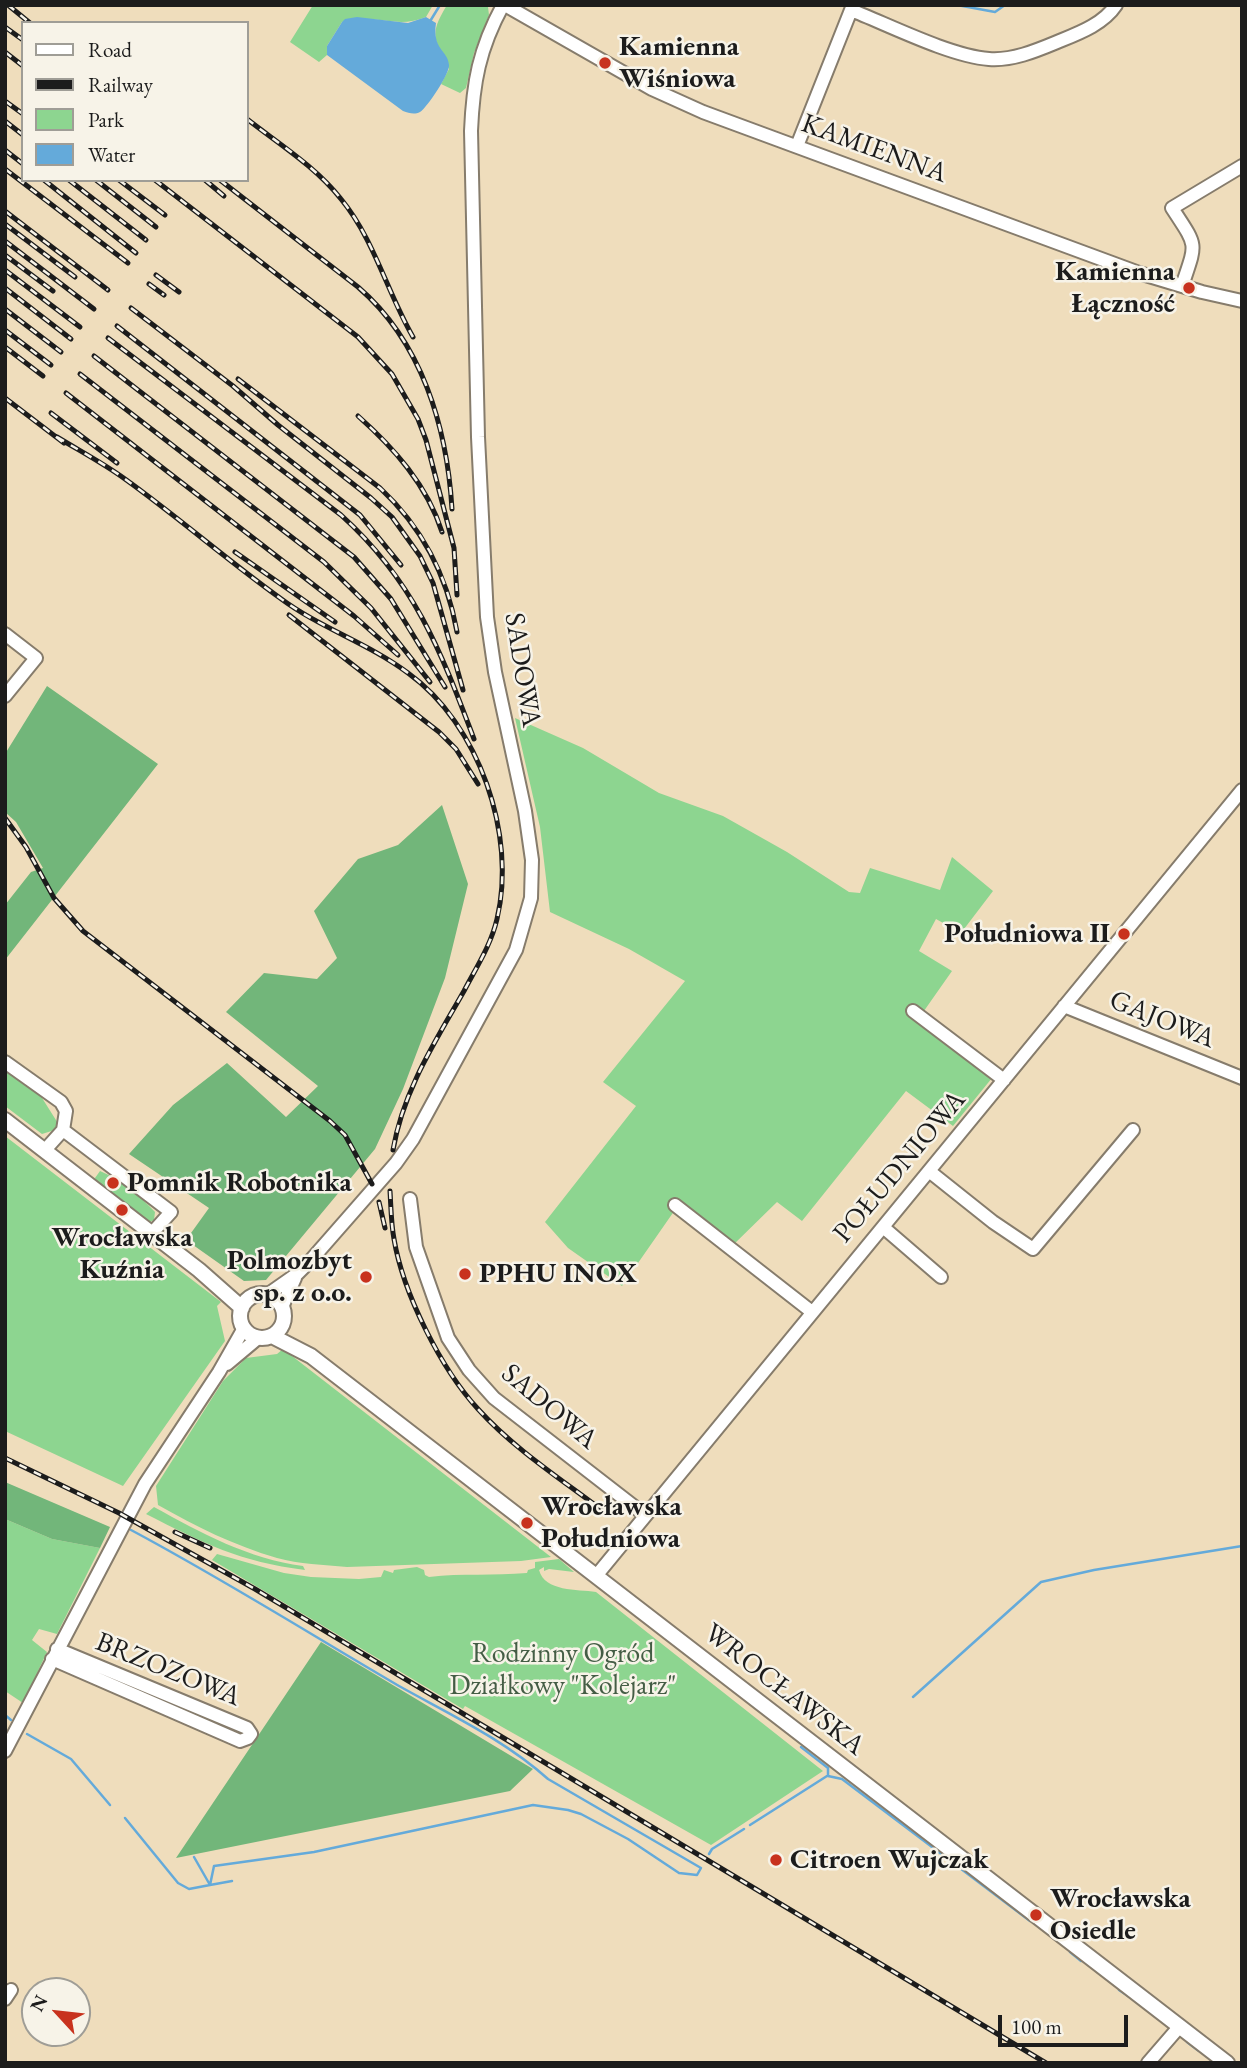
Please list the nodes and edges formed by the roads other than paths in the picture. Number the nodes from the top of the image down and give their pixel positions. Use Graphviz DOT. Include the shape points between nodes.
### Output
graph roads {
  1 [pos="504,5"];
  2 [pos="1116,5"];
  3 [pos="852,7"];
  4 [pos="797,146"];
  5 [pos="1242,166"];
  6 [pos="1182,286"];
  7 [pos="1242,301"];
  8 [pos="5,634"];
  9 [pos="5,696"];
  10 [pos="1242,790"];
  11 [pos="1065,1006"];
  12 [pos="913,1011"];
  13 [pos="5,1062"];
  14 [pos="1242,1078"];
  15 [pos="1004,1080"];
  16 [pos="5,1120"];
  17 [pos="63,1130"];
  18 [pos="1133,1130"];
  19 [pos="45,1150"];
  20 [pos="929,1171"];
  21 [pos="410,1199"];
  22 [pos="674,1205"];
  23 [pos="883,1227"];
  24 [pos="152,1233"];
  25 [pos="297,1275"];
  26 [pos="941,1277"];
  27 [pos="267,1295"];
  28 [pos="246,1303"];
  29 [pos="282,1307"];
  30 [pos="812,1312"];
  31 [pos="283,1323"];
  32 [pos="244,1328"];
  33 [pos="265,1337"];
  34 [pos="311,1356"];
  35 [pos="219,1372"];
  36 [pos="642,1519"];
  37 [pos="598,1574"];
  38 [pos="55,1654"];
  39 [pos="5,1751"];
  40 [pos="1180,2026"];
  41 [pos="1148,2063"];
  42 [pos="1227,2063"];
  1 -- 4 [label="street, KAMIENNA" via="652,89"];
  1 -- 25 [label="street, SADOWA" via="481,53 472,100 478,437 487,617 525,811 532,860 530,898 516,950 405,1151"];
  2 -- 3 [label="street" via="1079,33 1014,58 989,59 946,48"];
  3 -- 4 [label="street"];
  4 -- 6 [label="street, KAMIENNA"];
  5 -- 6 [label="street" via="1172,208 1193,240"];
  6 -- 7 [label="street, KAMIENNA"];
  8 -- 9 [label="street" via="36,658"];
  10 -- 11 [label="street, POŁUDNIOWA"];
  11 -- 14 [label="street, GAJOWA"];
  11 -- 15 [label="street, POŁUDNIOWA"];
  12 -- 15 [label="street"];
  13 -- 17 [label="street" via="55,1096 66,1111"];
  15 -- 20 [label="street, POŁUDNIOWA"];
  16 -- 19 [label="main road"];
  17 -- 19 [label="street"];
  17 -- 24 [label="street" via="171,1212"];
  18 -- 20 [label="street" via="1033,1249"];
  19 -- 24 [label="main road"];
  20 -- 23 [label="street, POŁUDNIOWA"];
  21 -- 36 [label="street, SADOWA" via="416,1247 448,1338 469,1370 494,1398"];
  22 -- 30 [label="street"];
  23 -- 26 [label="street"];
  23 -- 30 [label="street, POŁUDNIOWA"];
  24 -- 28 [label="main road"];
  25 -- 27 [label="street, SADOWA"];
  25 -- 29 [label="street, SADOWA"];
  27 -- 28 [label="main road"];
  27 -- 29 [label="main road"];
  28 -- 32 [label="main road" via="240,1315"];
  29 -- 31 [label="main road"];
  30 -- 36 [label="street, POŁUDNIOWA"];
  31 -- 33 [label="main road"];
  31 -- 34 [label="main road, WROCŁAWSKA"];
  32 -- 33 [label="main road"];
  32 -- 35 [label="street, BRZOZOWA"];
  33 -- 34 [label="main road, WROCŁAWSKA"];
  33 -- 35 [label="street, BRZOZOWA"];
  34 -- 37 [label="main road, WROCŁAWSKA"];
  35 -- 38 [label="street, BRZOZOWA" via="155,1466"];
  36 -- 37 [label="street, POŁUDNIOWA"];
  37 -- 40 [label="main road, WROCŁAWSKA"];
  38 -- 38 [label="street, BRZOZOWA" via="240,1741 251,1734 247,1728"];
  38 -- 39 [label="street, BRZOZOWA"];
  40 -- 41 [label="street"];
  40 -- 42 [label="main road, WROCŁAWSKA"];
}
